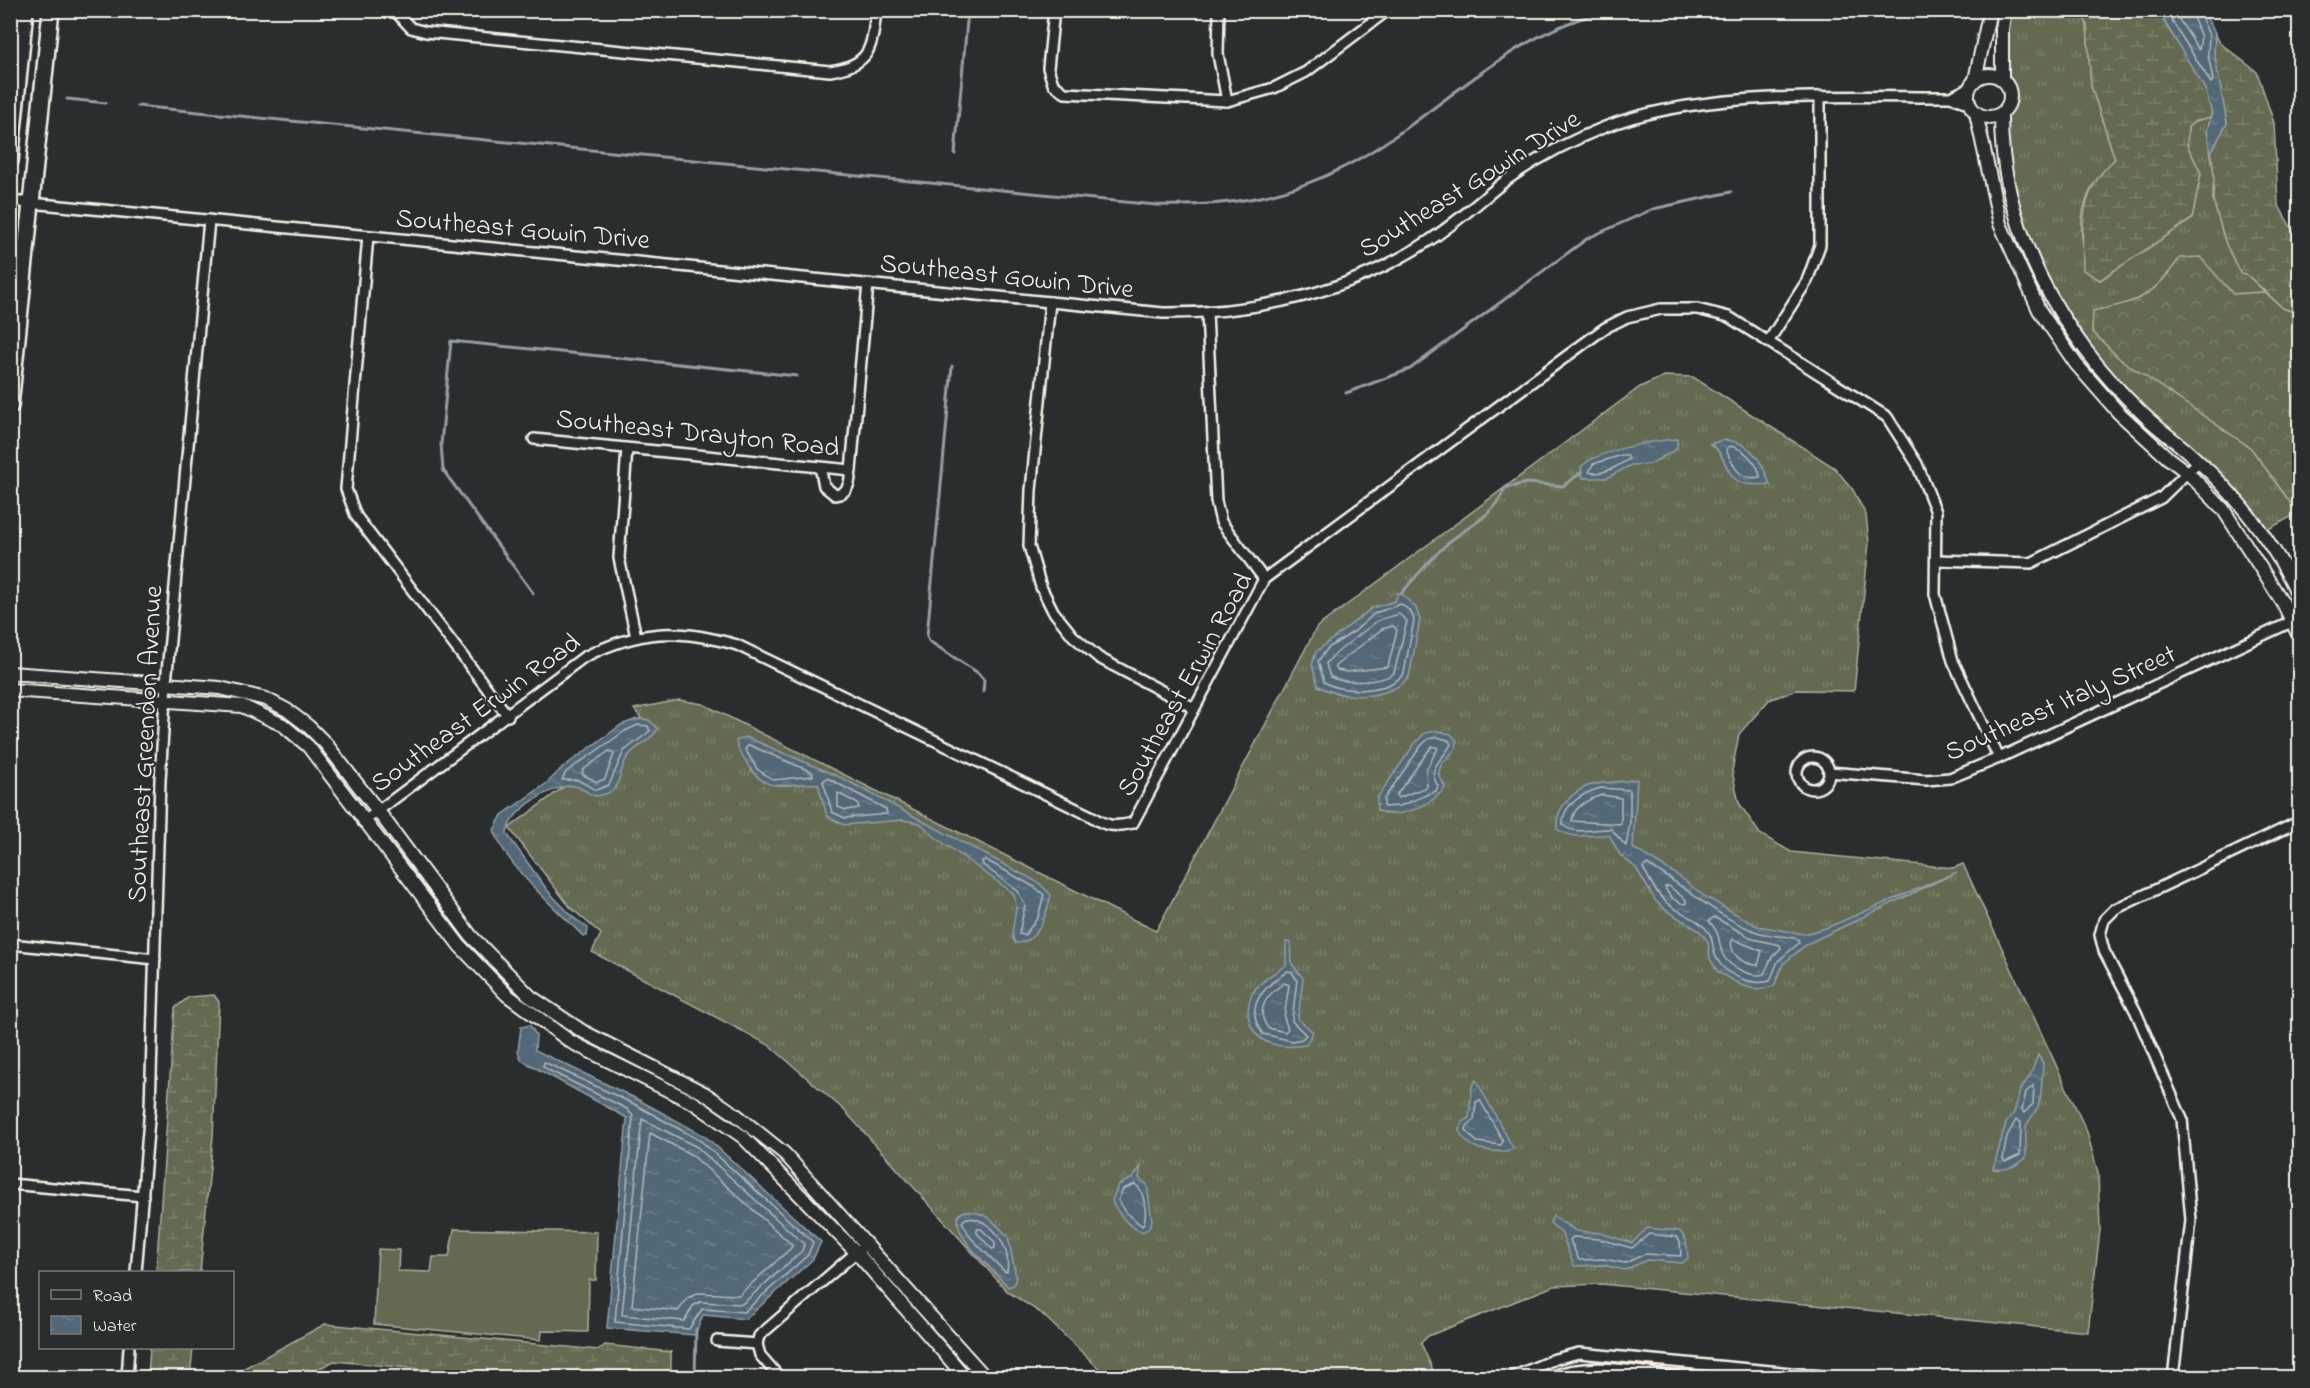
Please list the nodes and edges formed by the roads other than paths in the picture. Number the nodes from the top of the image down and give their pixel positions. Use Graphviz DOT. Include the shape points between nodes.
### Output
graph roads {
  1 [pos="25,10"];
  2 [pos="51,10"];
  3 [pos="394,10"];
  4 [pos="876,10"];
  5 [pos="1054,10"];
  6 [pos="1219,10"];
  7 [pos="1990,10"];
  8 [pos="2006,10"];
  9 [pos="1386,11"];
  10 [pos="2002,80"];
  11 [pos="1972,84"];
  12 [pos="1951,97"];
  13 [pos="1820,98"];
  14 [pos="1227,101"];
  15 [pos="1973,108"];
  16 [pos="2001,114"];
  17 [pos="10,161"];
  18 [pos="10,201"];
  19 [pos="30,202"];
  20 [pos="209,220"];
  21 [pos="2021,231"];
  22 [pos="368,236"];
  23 [pos="2004,236"];
  24 [pos="868,284"];
  25 [pos="1050,302"];
  26 [pos="1207,313"];
  27 [pos="1768,342"];
  28 [pos="2094,361"];
  29 [pos="2082,372"];
  30 [pos="10,406"];
  31 [pos="534,439"];
  32 [pos="627,449"];
  33 [pos="2199,461"];
  34 [pos="820,467"];
  35 [pos="851,470"];
  36 [pos="2188,473"];
  37 [pos="1937,560"];
  38 [pos="1264,579"];
  39 [pos="2300,600"];
  40 [pos="2296,620"];
  41 [pos="636,637"];
  42 [pos="2300,638"];
  43 [pos="10,673"];
  44 [pos="166,683"];
  45 [pos="10,690"];
  46 [pos="165,699"];
  47 [pos="1194,708"];
  48 [pos="508,716"];
  49 [pos="1999,758"];
  50 [pos="1829,772"];
  51 [pos="378,811"];
  52 [pos="2300,821"];
  53 [pos="363,822"];
  54 [pos="471,936"];
  55 [pos="10,944"];
  56 [pos="460,946"];
  57 [pos="155,959"];
  58 [pos="591,1035"];
  59 [pos="585,1050"];
  60 [pos="735,1114"];
  61 [pos="727,1125"];
  62 [pos="10,1184"];
  63 [pos="143,1196"];
  64 [pos="861,1248"];
  65 [pos="136,1271"];
  66 [pos="717,1341"];
  67 [pos="757,1344"];
  68 [pos="958,1346"];
  69 [pos="129,1349"];
  70 [pos="947,1355"];
  71 [pos="1638,1358"];
  72 [pos="1640,1373"];
  73 [pos="1819,1376"];
  74 [pos="127,1377"];
  75 [pos="780,1377"];
  76 [pos="966,1377"];
  77 [pos="986,1377"];
  78 [pos="1510,1377"];
  79 [pos="1548,1377"];
  80 [pos="1683,1377"];
  81 [pos="1844,1377"];
  82 [pos="2174,1377"];
  1 -- 17 [label="main road"];
  2 -- 19 [label="main road"];
  3 -- 4 [label="street" via="401,21 426,33 830,71 852,68 864,58 873,36"];
  5 -- 14 [label="street" via="1048,68 1053,84 1065,93"];
  6 -- 14 [label="street" via="1218,54"];
  7 -- 11 [label="street"];
  8 -- 10 [label="street"];
  9 -- 14 [label="street" via="1306,72 1274,88"];
  10 -- 11 [label="street" via="1991,75"];
  10 -- 16 [label="street" via="2010,97"];
  11 -- 12 [label="street, Southeast Gowin Drive"];
  11 -- 15 [label="street"];
  12 -- 13 [label="street, Southeast Gowin Drive"];
  12 -- 15 [label="street, Southeast Gowin Drive"];
  13 -- 26 [label="street, Southeast Gowin Drive" via="1722,102 1660,111 1605,127 1507,180 1431,240 1390,264 1338,286 1282,303"];
  13 -- 27 [label="street" via="1820,245 1807,281"];
  15 -- 16 [label="street" via="1988,117"];
  15 -- 23 [label="street" via="1982,131 1991,192"];
  16 -- 21 [label="street" via="2006,179"];
  18 -- 19 [label="street, Southeast Gowin Drive"];
  19 -- 20 [label="street, Southeast Gowin Drive"];
  19 -- 30 [label="main road"];
  20 -- 22 [label="street, Southeast Gowin Drive"];
  20 -- 44 [label="street, Southeast Greendon Avenue"];
  21 -- 23 [label="street"];
  21 -- 28 [label="street" via="2056,308"];
  22 -- 24 [label="street, Southeast Gowin Drive"];
  22 -- 48 [label="street" via="345,489 356,516"];
  23 -- 29 [label="street" via="2039,310"];
  24 -- 25 [label="street, Southeast Gowin Drive"];
  24 -- 35 [label="street, Southeast Drayton Road"];
  25 -- 26 [label="street, Southeast Gowin Drive" via="1163,313"];
  25 -- 47 [label="street" via="1029,546 1041,587 1053,611 1073,636 1099,658"];
  26 -- 38 [label="street" via="1216,501 1221,522"];
  27 -- 37 [label="street, Southeast Erwin Road" via="1887,417 1917,464 1936,512"];
  27 -- 38 [label="street, Southeast Erwin Road" via="1729,317 1697,309 1661,309 1627,317 1605,328"];
  28 -- 29 [label="street"];
  28 -- 33 [label="street" via="2145,416"];
  29 -- 36 [label="street" via="2118,412"];
  31 -- 32 [label="street, Southeast Drayton Road"];
  32 -- 34 [label="street, Southeast Drayton Road"];
  32 -- 41 [label="street" via="619,558"];
  33 -- 36 [label="street"];
  33 -- 39 [label="street" via="2255,526"];
  34 -- 35 [label="street, Southeast Drayton Road"];
  34 -- 35 [label="street" via="824,486 835,495 847,489"];
  36 -- 37 [label="street" via="2161,498 2031,563"];
  36 -- 40 [label="street" via="2223,508"];
  37 -- 49 [label="street, Southeast Erwin Road" via="1935,594 1953,661"];
  38 -- 47 [label="street, Southeast Erwin Road"];
  40 -- 42 [label="street"];
  40 -- 49 [label="street, Southeast Italy Street"];
  41 -- 47 [label="street, Southeast Erwin Road" via="700,634 737,645 1109,826 1132,823"];
  41 -- 48 [label="street, Southeast Erwin Road" via="584,657"];
  43 -- 44 [label="street"];
  44 -- 46 [label="street, Southeast Greendon Avenue"];
  44 -- 51 [label="street" via="248,693 287,710 326,744"];
  45 -- 46 [label="street"];
  46 -- 53 [label="street" via="242,706 283,725 308,746"];
  46 -- 57 [label="street, Southeast Greendon Avenue"];
  48 -- 51 [label="street, Southeast Erwin Road"];
  49 -- 50 [label="street, Southeast Italy Street" via="1950,778 1926,780"];
  51 -- 53 [label="street, Southeast Erwin Road"];
  51 -- 54 [label="street"];
  52 -- 82 [label="street" via="2115,909 2104,920 2100,936 2182,1119 2191,1220"];
  53 -- 56 [label="street"];
  54 -- 56 [label="street"];
  54 -- 58 [label="street" via="531,997"];
  55 -- 57 [label="street"];
  56 -- 59 [label="street" via="522,1008"];
  57 -- 63 [label="street, Southeast Greendon Avenue"];
  58 -- 59 [label="street"];
  58 -- 60 [label="street" via="664,1071"];
  59 -- 61 [label="street" via="694,1103"];
  60 -- 61 [label="street"];
  60 -- 64 [label="street" via="785,1154"];
  61 -- 64 [label="street"];
  62 -- 63 [label="street"];
  63 -- 65 [label="street, Southeast Greendon Avenue"];
  64 -- 67 [label="street" via="759,1336"];
  64 -- 68 [label="street"];
  64 -- 70 [label="street"];
  66 -- 67 [label="street"];
  67 -- 75 [label="street" via="760,1355"];
  68 -- 70 [label="street"];
  68 -- 77 [label="street"];
  69 -- 74 [label="street"];
  70 -- 76 [label="street"];
  71 -- 72 [label="street"];
  71 -- 73 [label="street"];
  71 -- 78 [label="street" via="1579,1353"];
  72 -- 79 [label="street" via="1587,1368"];
  72 -- 80 [label="street"];
  73 -- 81 [label="street"];
}
